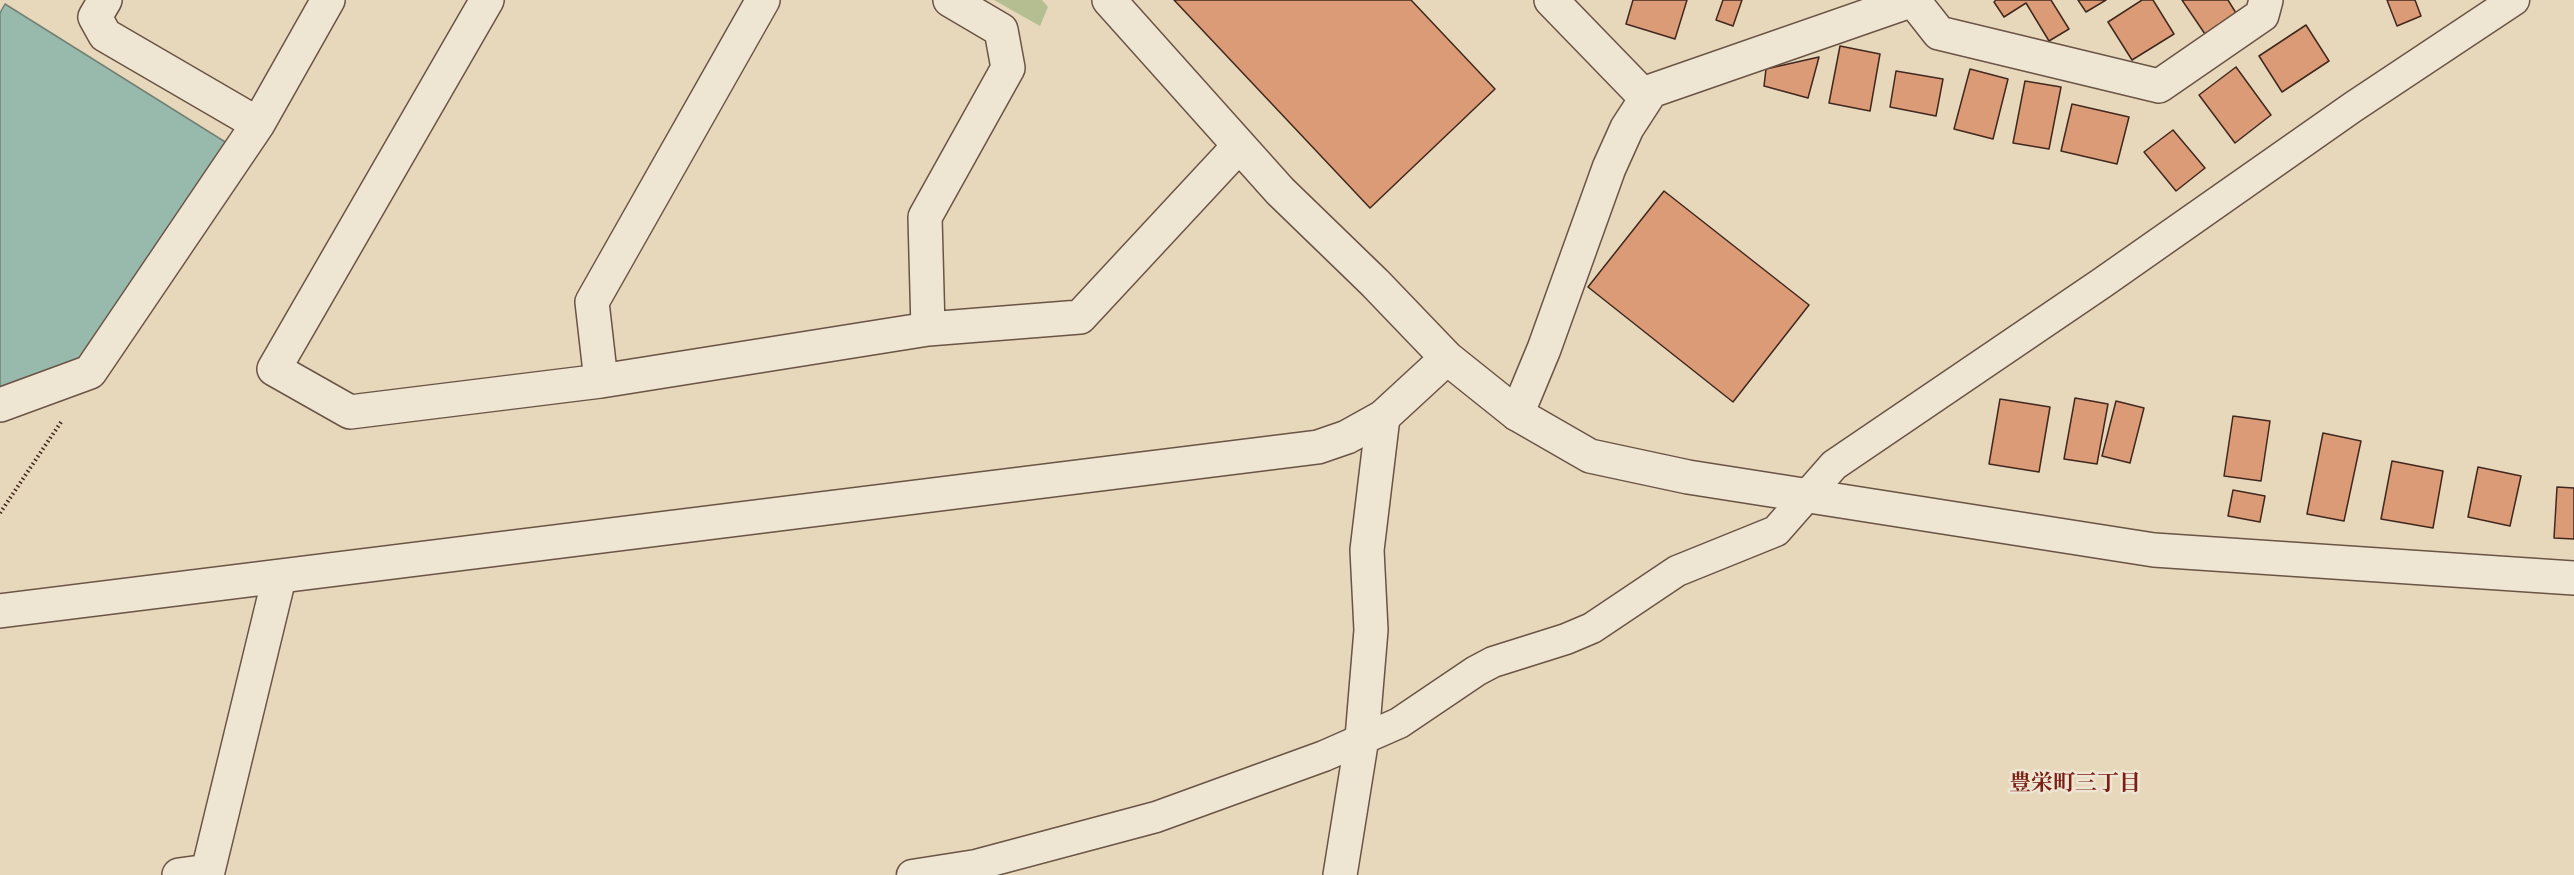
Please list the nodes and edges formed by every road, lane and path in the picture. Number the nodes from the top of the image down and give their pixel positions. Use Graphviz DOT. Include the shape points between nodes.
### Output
graph roads {
  1 [pos="105,0"];
  2 [pos="328,0"];
  3 [pos="487,0"];
  4 [pos="763,0"];
  5 [pos="950,0"];
  6 [pos="1109,0"];
  7 [pos="1551,0"];
  8 [pos="1913,0"];
  9 [pos="2266,0"];
  10 [pos="2514,0"];
  11 [pos="1649,94"];
  12 [pos="258,124"];
  13 [pos="1239,146"];
  14 [pos="928,329"];
  15 [pos="1447,358"];
  16 [pos="77,377"];
  17 [pos="601,381"];
  18 [pos="0,405"];
  19 [pos="1517,414"];
  20 [pos="1383,417"];
  21 [pos="1807,497"];
  22 [pos="0,513"];
  23 [pos="279,578"];
  24 [pos="2574,578"];
  25 [pos="0,611"];
  26 [pos="1362,738"];
  27 [pos="179,875"];
  28 [pos="912,875"];
  29 [pos="1340,875"];
  1 -- 12 [label="street" via="95,17 105,35"];
  2 -- 12 [label="street"];
  3 -- 17 [label="street" via="274,369 351,412"];
  4 -- 17 [label="street" via="592,302"];
  5 -- 14 [label="street" via="1001,30 1008,68 925,217"];
  6 -- 13 [label="street"];
  7 -- 11 [label="street"];
  8 -- 9 [label="street" via="1940,33 2159,86 2262,15"];
  8 -- 11 [label="street"];
  10 -- 21 [label="street" via="1901,417 1834,465"];
  11 -- 19 [label="street" via="1627,128 1610,168"];
  12 -- 16 [label="street" via="90,372"];
  13 -- 14 [label="street" via="1080,317"];
  13 -- 15 [label="street"];
  14 -- 17 [label="street"];
  15 -- 19 [label="street"];
  15 -- 20 [label="street"];
  16 -- 18 [label="street"];
  16 -- 22 [label="path" via="81,392"];
  19 -- 21 [label="street" via="1590,456"];
  20 -- 23 [label="street" via="1347,437 1318,447"];
  20 -- 26 [label="street" via="1367,550 1371,630"];
  21 -- 24 [label="street" via="2154,550"];
  21 -- 26 [label="street" via="1776,531 1677,571 1592,628 1476,671 1399,723"];
  23 -- 25 [label="street"];
  23 -- 27 [label="street" via="208,871"];
  26 -- 28 [label="street" via="1324,756 1156,817 976,865"];
  26 -- 29 [label="street"];
}
